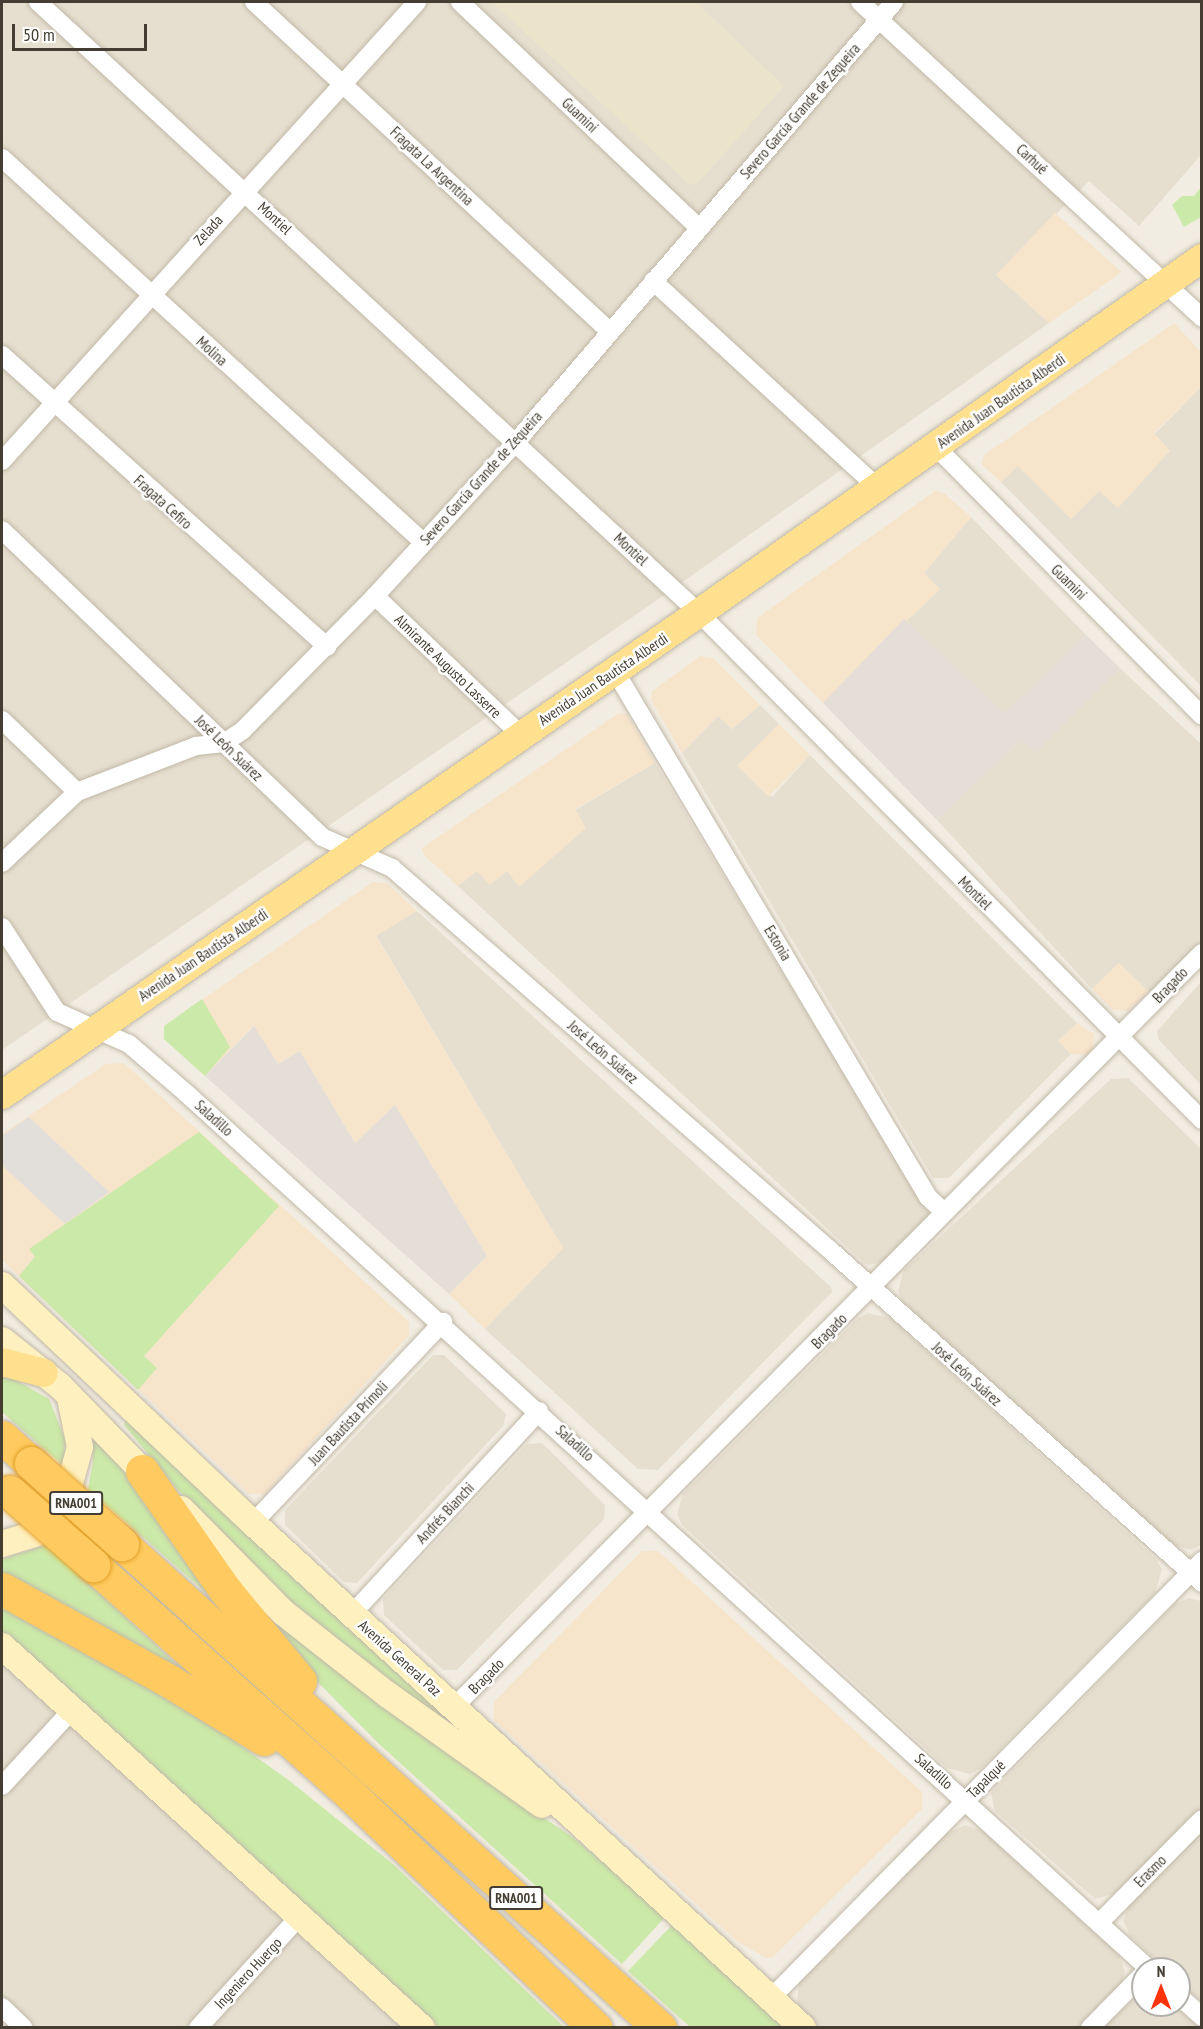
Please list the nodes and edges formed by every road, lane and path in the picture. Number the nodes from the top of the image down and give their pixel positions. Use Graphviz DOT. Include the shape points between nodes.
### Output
graph roads {
  1 [pos="38,2"];
  2 [pos="254,2"];
  3 [pos="417,2"];
  4 [pos="460,2"];
  5 [pos="860,2"];
  6 [pos="894,2"];
  7 [pos="879,19"];
  8 [pos="345,84"];
  9 [pos="2,158"];
  10 [pos="245,190"];
  11 [pos="699,228"];
  12 [pos="1202,258"];
  13 [pos="653,281"];
  14 [pos="1167,283"];
  15 [pos="150,295"];
  16 [pos="1202,318"];
  17 [pos="609,331"];
  18 [pos="2,355"];
  19 [pos="54,405"];
  20 [pos="516,441"];
  21 [pos="936,447"];
  22 [pos="2,461"];
  23 [pos="878,488"];
  24 [pos="2,530"];
  25 [pos="423,542"];
  26 [pos="375,597"];
  27 [pos="699,613"];
  28 [pos="327,647"];
  29 [pos="615,671"];
  30 [pos="1202,717"];
  31 [pos="2,720"];
  32 [pos="521,735"];
  33 [pos="224,743"];
  34 [pos="77,792"];
  35 [pos="352,853"];
  36 [pos="2,863"];
  37 [pos="2,927"];
  38 [pos="1202,953"];
  39 [pos="96,1028"];
  40 [pos="1119,1038"];
  41 [pos="2,1095"];
  42 [pos="1202,1120"];
  43 [pos="944,1212"];
  44 [pos="2,1285"];
  45 [pos="872,1288"];
  46 [pos="443,1322"];
  47 [pos="2,1340"];
  48 [pos="2,1362"];
  49 [pos="44,1373"];
  50 [pos="69,1395"];
  51 [pos="539,1411"];
  52 [pos="2,1437"];
  53 [pos="142,1471"];
  54 [pos="6,1488"];
  55 [pos="650,1510"];
  56 [pos="253,1523"];
  57 [pos="2,1544"];
  58 [pos="1198,1572"];
  59 [pos="2,1589"];
  60 [pos="352,1614"];
  61 [pos="2,1646"];
  62 [pos="454,1707"];
  63 [pos="72,1710"];
  64 [pos="372,1767"];
  65 [pos="2,1786"];
  66 [pos="351,1795"];
  67 [pos="966,1800"];
  68 [pos="1202,1820"];
  69 [pos="596,1838"];
  70 [pos="298,1918"];
  71 [pos="1099,1923"];
  72 [pos="1135,1957"];
  73 [pos="1131,1986"];
  74 [pos="771,1998"];
  75 [pos="2,2007"];
  76 [pos="414,2025"];
  77 [pos="24,2028"];
  78 [pos="198,2028"];
  79 [pos="596,2028"];
  80 [pos="660,2028"];
  81 [pos="803,2028"];
  82 [pos="1090,2028"];
  1 -- 10 [label="street, Montiel"];
  2 -- 8 [label="street, Fragata La Argentina"];
  3 -- 8 [label="street, Zelada"];
  4 -- 11 [label="street, Guaminí"];
  5 -- 7 [label="street, Carhué"];
  6 -- 7 [label="street, Severo García Grande de Zequeira"];
  7 -- 11 [label="street, Severo García Grande de Zequeira"];
  7 -- 14 [label="street, Carhué"];
  8 -- 10 [label="street, Zelada"];
  8 -- 17 [label="street, Fragata La Argentina"];
  9 -- 15 [label="street, Molina"];
  10 -- 15 [label="street, Zelada"];
  10 -- 20 [label="street, Montiel"];
  11 -- 13 [label="street, Severo García Grande de Zequeira"];
  12 -- 14 [label="main road, Avenida Juan Bautista Alberdi"];
  13 -- 17 [label="street, Severo García Grande de Zequeira"];
  13 -- 23 [label="street"];
  14 -- 16 [label="street, Carhué"];
  14 -- 21 [label="main road, Avenida Juan Bautista Alberdi"];
  15 -- 19 [label="street, Zelada"];
  15 -- 25 [label="street, Molina"];
  17 -- 20 [label="street, Severo García Grande de Zequeira"];
  18 -- 19 [label="street, Fragata Cefiro"];
  19 -- 22 [label="street, Zelada"];
  19 -- 28 [label="street, Fragata Cefiro"];
  20 -- 25 [label="street, Severo García Grande de Zequeira"];
  20 -- 27 [label="street, Montiel"];
  21 -- 23 [label="main road, Avenida Juan Bautista Alberdi"];
  21 -- 30 [label="street, Guaminí"];
  23 -- 27 [label="main road, Avenida Juan Bautista Alberdi"];
  24 -- 33 [label="street, José León Suárez"];
  25 -- 26 [label="street, Severo García Grande de Zequeira"];
  26 -- 28 [label="street, Severo García Grande de Zequeira"];
  26 -- 32 [label="street, Almirante Augusto Lasserre"];
  27 -- 29 [label="main road, Avenida Juan Bautista Alberdi"];
  27 -- 40 [label="street, Montiel"];
  28 -- 33 [label="street, Severo García Grande de Zequeira" via="243,730"];
  29 -- 32 [label="main road, Avenida Juan Bautista Alberdi"];
  29 -- 43 [label="street, Estonia" via="928,1197"];
  31 -- 34 [label="street"];
  32 -- 35 [label="main road, Avenida Juan Bautista Alberdi"];
  33 -- 34 [label="street, Severo García Grande de Zequeira" via="196,746"];
  33 -- 35 [label="street, José León Suárez" via="322,837"];
  34 -- 36 [label="street, Severo García Grande de Zequeira"];
  35 -- 39 [label="main road, Avenida Juan Bautista Alberdi"];
  35 -- 45 [label="street, José León Suárez" via="392,868"];
  37 -- 39 [label="street, Saladillo" via="57,1012"];
  38 -- 40 [label="street, Bragado"];
  39 -- 41 [label="main road, Avenida Juan Bautista Alberdi"];
  39 -- 46 [label="street, Saladillo" via="129,1044"];
  40 -- 42 [label="street, Montiel"];
  40 -- 43 [label="street, Bragado"];
  43 -- 45 [label="street, Bragado"];
  44 -- 56 [label="street, Avenida General Paz"];
  45 -- 55 [label="street, Bragado"];
  45 -- 58 [label="street, José León Suárez"];
  46 -- 51 [label="street, Saladillo"];
  46 -- 56 [label="street, Juan Bautista Prímoli"];
  47 -- 49 [label="street"];
  48 -- 49 [label="main road"];
  49 -- 50 [label="street"];
  50 -- 53 [label="street"];
  50 -- 57 [label="street" via="80,1448 62,1512 37,1533"];
  51 -- 55 [label="street, Saladillo"];
  51 -- 60 [label="street, Andrés Bianchi"];
  52 -- 64 [label="highway, RNA001, bridge"];
  53 -- 64 [label="highway" via="225,1590"];
  53 -- 69 [label="street" via="284,1613 494,1773"];
  54 -- 66 [label="highway, RNA001, bridge"];
  55 -- 62 [label="street, Bragado"];
  55 -- 67 [label="street, Saladillo"];
  56 -- 60 [label="street, Avenida General Paz"];
  58 -- 67 [label="street, Tapalqué"];
  59 -- 66 [label="highway" via="213,1706"];
  60 -- 62 [label="street, Avenida General Paz"];
  61 -- 63 [label="street"];
  62 -- 69 [label="street, Avenida General Paz"];
  63 -- 65 [label="street"];
  63 -- 70 [label="street"];
  64 -- 80 [label="highway, RNA001"];
  66 -- 79 [label="highway, RNA001"];
  67 -- 71 [label="street, Saladillo"];
  67 -- 74 [label="street, Tapalqué"];
  68 -- 71 [label="street, Erasmo"];
  69 -- 74 [label="street, Avenida General Paz"];
  70 -- 76 [label="street"];
  70 -- 78 [label="street, Ingeniero Huergo"];
  71 -- 72 [label="street, Saladillo"];
  73 -- 82 [label="street"];
  74 -- 81 [label="street, Avenida General Paz"];
  75 -- 77 [label="street"];
}
